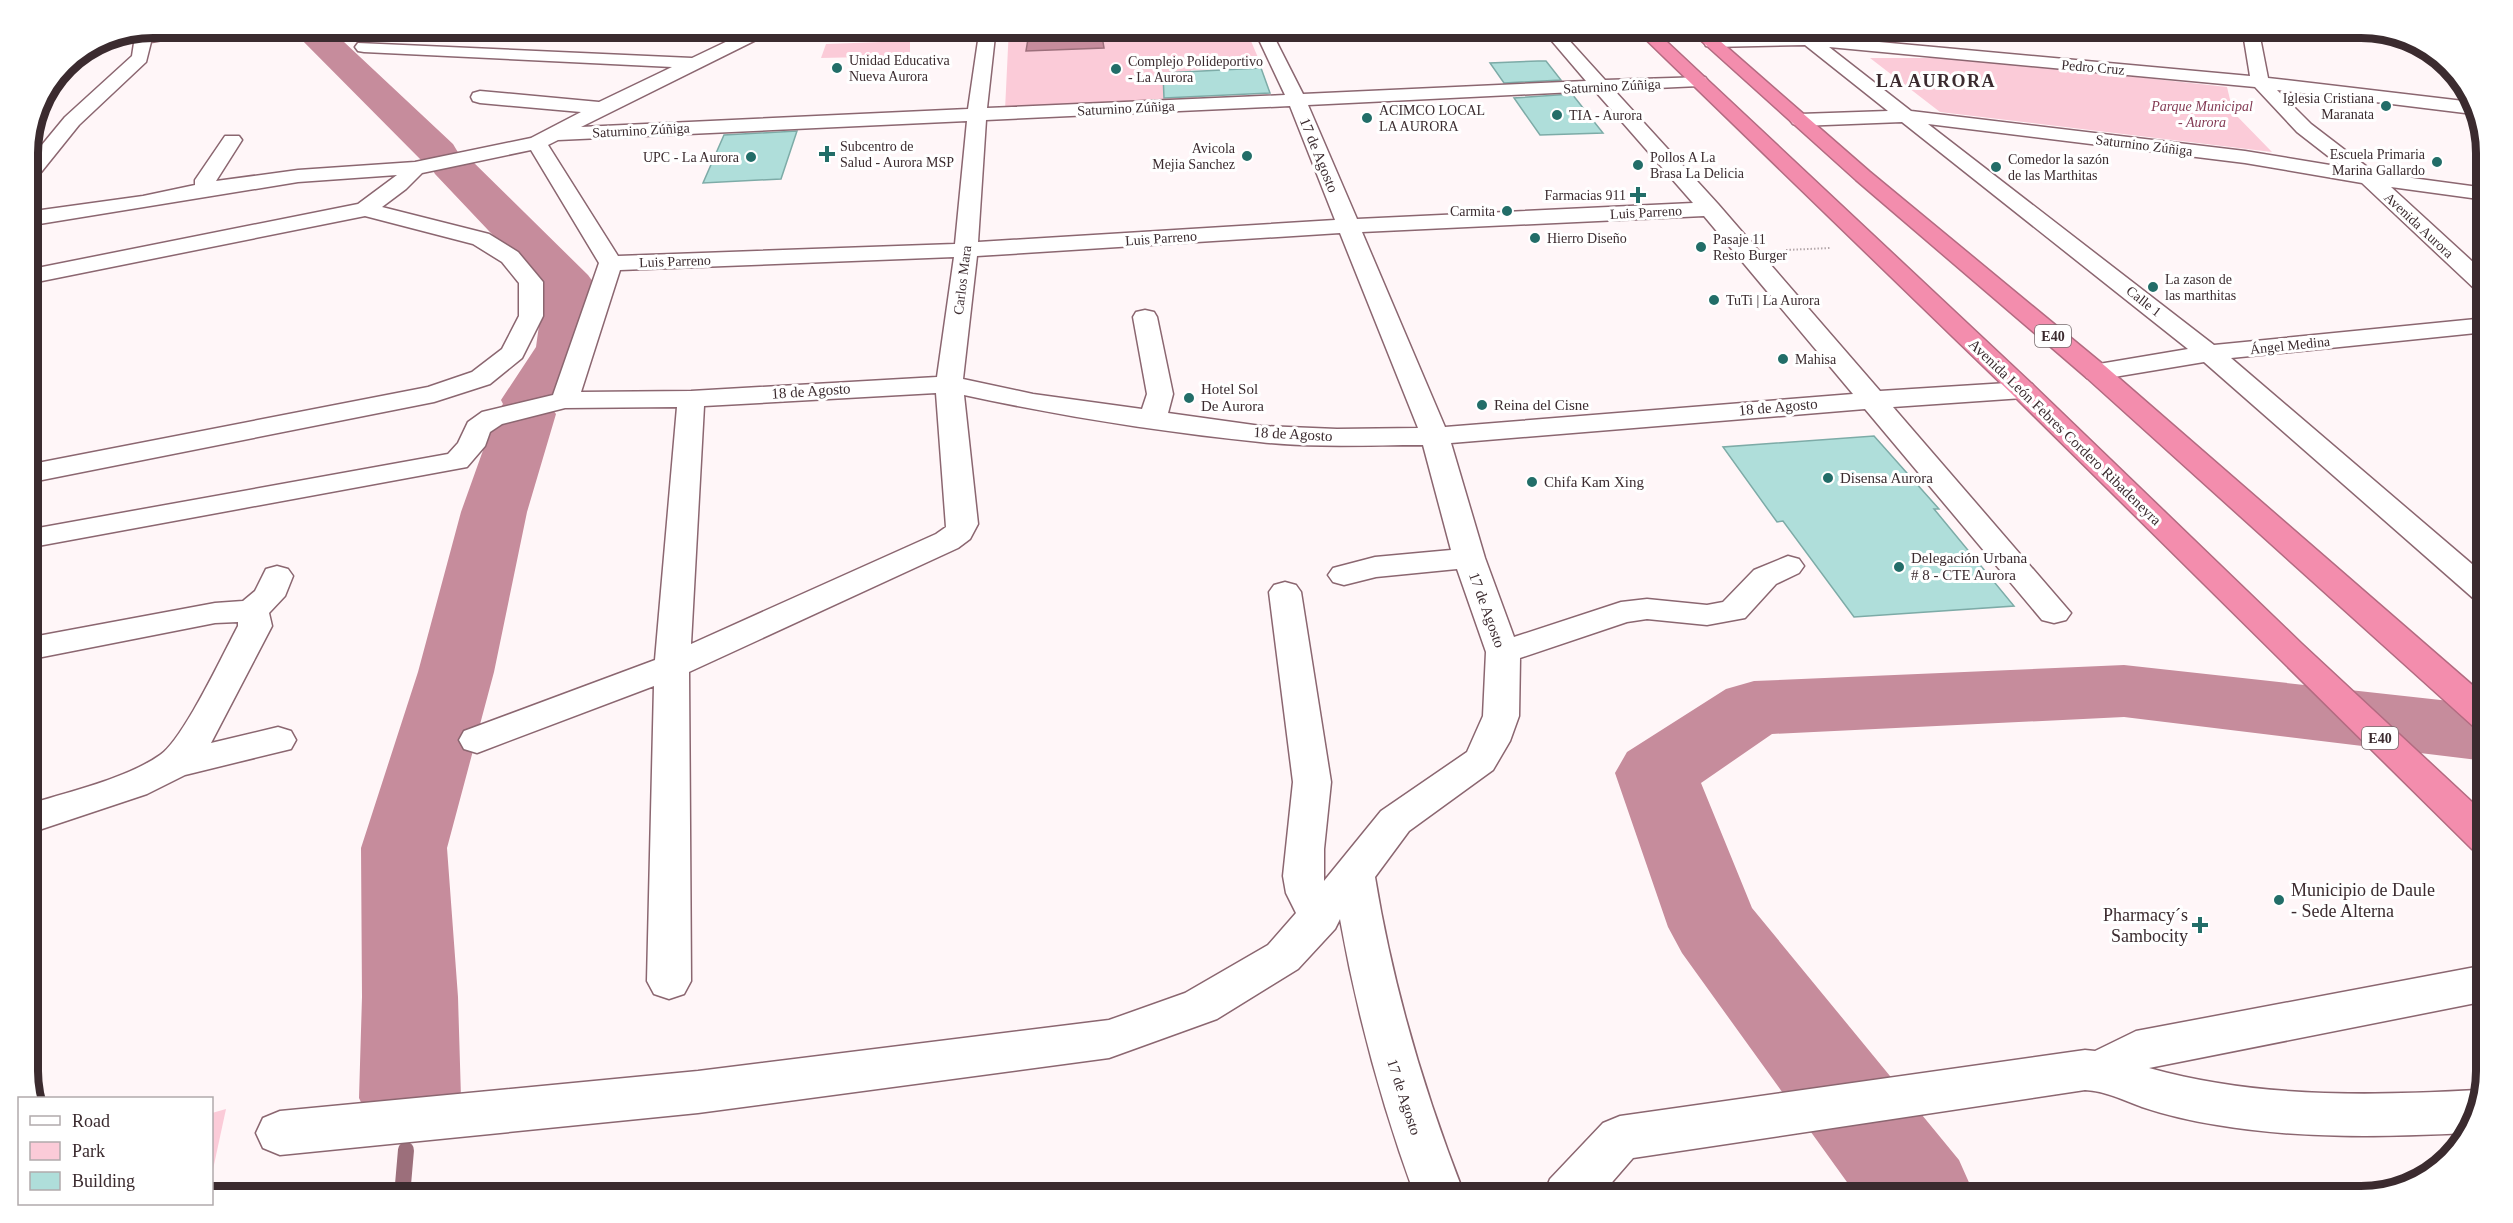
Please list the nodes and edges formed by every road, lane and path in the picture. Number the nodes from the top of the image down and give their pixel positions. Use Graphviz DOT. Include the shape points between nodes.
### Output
graph roads {
  1 [pos="143,38"];
  2 [pos="748,38"];
  3 [pos="987,38"];
  4 [pos="1266,38"];
  5 [pos="1558,38"];
  6 [pos="1663,38"];
  7 [pos="1768,38"];
  8 [pos="1806,38"];
  9 [pos="1861,38"];
  10 [pos="2252,38"];
  11 [pos="364,47"];
  12 [pos="1695,50"];
  13 [pos="697,63"];
  14 [pos="2260,82"];
  15 [pos="1601,86"];
  16 [pos="480,97"];
  17 [pos="1297,101"];
  18 [pos="567,105"];
  19 [pos="2466,107"];
  20 [pos="602,108"];
  21 [pos="977,115"];
  22 [pos="1908,116"];
  23 [pos="1806,126"];
  24 [pos="1753,132"];
  25 [pos="542,133"];
  26 [pos="232,140"];
  27 [pos="38,164"];
  28 [pos="415,168"];
  29 [pos="1863,176"];
  30 [pos="2368,178"];
  31 [pos="1804,182"];
  32 [pos="206,189"];
  33 [pos="2475,193"];
  34 [pos="365,209"];
  35 [pos="1710,209"];
  36 [pos="38,217"];
  37 [pos="1347,226"];
  38 [pos="1872,246"];
  39 [pos="966,250"];
  40 [pos="1745,251"];
  41 [pos="611,263"];
  42 [pos="38,275"];
  43 [pos="2475,277"];
  44 [pos="1144,316"];
  45 [pos="2475,326"];
  46 [pos="2209,353"];
  47 [pos="2096,372"];
  48 [pos="949,384"];
  49 [pos="2024,390"];
  50 [pos="691,399"];
  51 [pos="565,400"];
  52 [pos="1873,400"];
  53 [pos="1153,419"];
  54 [pos="1435,436"];
  55 [pos="38,472"];
  56 [pos="38,537"];
  57 [pos="1469,558"];
  58 [pos="1788,566"];
  59 [pos="1344,575"];
  60 [pos="277,576"];
  61 [pos="2475,584"];
  62 [pos="1285,592"];
  63 [pos="252,611"];
  64 [pos="2054,613"];
  65 [pos="38,647"];
  66 [pos="1503,652"];
  67 [pos="672,666"];
  68 [pos="2476,708"];
  69 [pos="278,740"];
  70 [pos="477,740"];
  71 [pos="176,764"];
  72 [pos="38,816"];
  73 [pos="2476,829"];
  74 [pos="1354,875"];
  75 [pos="1320,917"];
  76 [pos="669,981"];
  77 [pos="2476,984"];
  78 [pos="2093,1070"];
  79 [pos="2468,1111"];
  80 [pos="280,1132"];
  81 [pos="1437,1186"];
  82 [pos="1577,1186"];
  1 -- 27 [label="street" via="140,57 72,122"];
  2 -- 13 [label="street"];
  3 -- 21 [label="street, Carlos Mara"];
  4 -- 17 [label="street, 17 de Agosto"];
  5 -- 15 [label="street"];
  6 -- 12 [label="highway, Avenida León Febres Cordero Ribadeneyra / E40"];
  7 -- 12 [label="street, Pedro Cruz"];
  8 -- 22 [label="street, Calle 1"];
  9 -- 14 [label="street, Pedro Cruz"];
  10 -- 14 [label="street"];
  11 -- 13 [label="street"];
  12 -- 15 [label="street, Saturnino Zúñiga"];
  12 -- 23 [label="highway, Avenida León Febres Cordero Ribadeneyra / E40" via="1738,65"];
  12 -- 24 [label="highway, Avenida León Febres Cordero Ribadeneyra / E40"];
  13 -- 20 [label="street"];
  14 -- 19 [label="street, Pedro Cruz"];
  14 -- 30 [label="street, Avenida Aurora" via="2304,128"];
  15 -- 17 [label="street, Saturnino Zúñiga"];
  15 -- 35 [label="street"];
  16 -- 18 [label="street"];
  17 -- 21 [label="street, Saturnino Zúñiga"];
  17 -- 37 [label="street, 17 de Agosto"];
  18 -- 20 [label="street"];
  18 -- 25 [label="street"];
  20 -- 25 [label="street"];
  21 -- 25 [label="street, Saturnino Zúñiga"];
  21 -- 39 [label="street, Carlos Mara"];
  22 -- 23 [label="street, Saturnino Zúñiga"];
  22 -- 30 [label="street, Saturnino Zúñiga" via="2245,157"];
  22 -- 46 [label="street, Calle 1"];
  23 -- 24 [label="highway" via="1809,136 1782,139"];
  23 -- 29 [label="highway, Avenida León Febres Cordero Ribadeneyra / E40"];
  24 -- 31 [label="highway, Avenida León Febres Cordero Ribadeneyra / E40"];
  25 -- 28 [label="street"];
  25 -- 41 [label="street"];
  26 -- 32 [label="street" via="205,180"];
  28 -- 32 [label="street" via="330,173"];
  28 -- 34 [label="street" via="399,185"];
  29 -- 31 [label="highway" via="1825,172 1808,176"];
  29 -- 47 [label="highway, Avenida León Febres Cordero Ribadeneyra / E40"];
  30 -- 33 [label="street, Saturnino Zúñiga"];
  30 -- 43 [label="street, Avenida Aurora"];
  31 -- 38 [label="highway, Avenida León Febres Cordero Ribadeneyra / E40"];
  32 -- 36 [label="street"];
  34 -- 42 [label="street"];
  34 -- 55 [label="street" via="480,238 510,257 531,282 531,316 513,353 481,378 434,394"];
  35 -- 37 [label="street, Luis Parreno"];
  35 -- 40 [label="street"];
  37 -- 39 [label="street, Luis Parreno"];
  37 -- 54 [label="street, 17 de Agosto"];
  38 -- 40 [label="path"];
  38 -- 49 [label="highway, Avenida León Febres Cordero Ribadeneyra / E40"];
  39 -- 41 [label="street, Luis Parreno"];
  39 -- 48 [label="street, Carlos Mara"];
  40 -- 52 [label="street"];
  41 -- 51 [label="street"];
  44 -- 53 [label="street" via="1160,394"];
  45 -- 46 [label="street, Ángel Medina"];
  46 -- 47 [label="street, Ángel Medina"];
  46 -- 61 [label="street, Calle 1"];
  47 -- 68 [label="highway, Avenida León Febres Cordero Ribadeneyra / E40"];
  48 -- 50 [label="street, 18 de Agosto"];
  48 -- 53 [label="street, 18 de Agosto" via="1033,402"];
  48 -- 67 [label="street, Carlos Mara" via="963,524 959,532 926,551"];
  49 -- 52 [label="street, 18 de Agosto"];
  49 -- 73 [label="highway, Avenida León Febres Cordero Ribadeneyra / E40"];
  50 -- 51 [label="street, 18 de Agosto"];
  50 -- 67 [label="street"];
  51 -- 56 [label="street, 18 de Agosto" via="492,418 478,428 471,446 457,461"];
  52 -- 54 [label="street, 18 de Agosto"];
  52 -- 64 [label="street"];
  53 -- 54 [label="street, 18 de Agosto" via="1261,434"];
  54 -- 57 [label="street, 17 de Agosto"];
  57 -- 59 [label="street" via="1376,567"];
  57 -- 66 [label="street, 17 de Agosto"];
  58 -- 66 [label="street" via="1765,577 1733,611 1707,615 1647,609 1621,612"];
  60 -- 63 [label="street" via="269,596"];
  62 -- 75 [label="street" via="1312,782 1304,876 1306,893"];
  63 -- 65 [label="street" via="215,613"];
  63 -- 71 [label="street" via="255,626 196,737"];
  66 -- 74 [label="street, 17 de Agosto" via="1501,717 1480,761 1395,821"];
  67 -- 70 [label="street"];
  67 -- 76 [label="street"];
  69 -- 71 [label="street"];
  71 -- 72 [label="street" via="134,784"];
  74 -- 75 [label="street"];
  74 -- 81 [label="street, 17 de Agosto" via="1361,927 1390,1052"];
  75 -- 80 [label="street" via="1283,957 1201,1006 1109,1039 698,1092"];
  77 -- 78 [label="street" via="2136,1052"];
  78 -- 79 [label="street" via="2168,1094 2298,1114"];
  78 -- 82 [label="street" via="1620,1138"];
}
